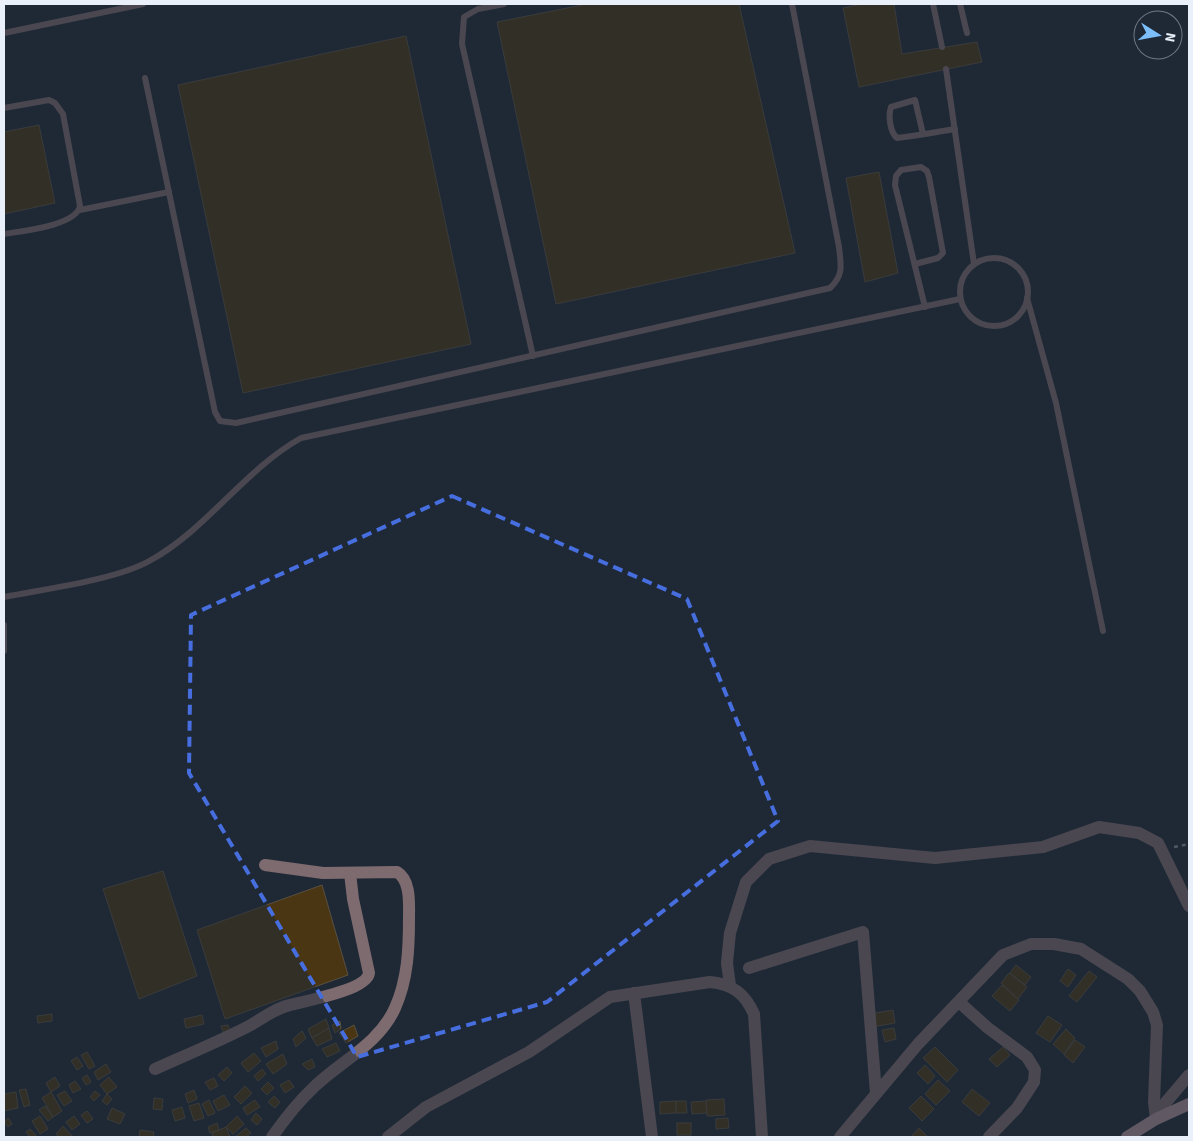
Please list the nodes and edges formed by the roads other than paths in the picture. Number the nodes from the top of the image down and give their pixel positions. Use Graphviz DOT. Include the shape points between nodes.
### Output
graph roads {
  1 [pos="143,4"];
  2 [pos="504,4"];
  3 [pos="792,4"];
  4 [pos="933,4"];
  5 [pos="960,4"];
  6 [pos="4,33"];
  7 [pos="967,33"];
  8 [pos="942,47"];
  9 [pos="946,69"];
  10 [pos="145,78"];
  11 [pos="4,108"];
  12 [pos="955,129"];
  13 [pos="923,134"];
  14 [pos="169,192"];
  15 [pos="80,210"];
  16 [pos="4,234"];
  17 [pos="915,264"];
  18 [pos="974,264"];
  19 [pos="1027,298"];
  20 [pos="960,299"];
  21 [pos="924,307"];
  22 [pos="533,356"];
  23 [pos="4,598"];
  24 [pos="4,624"];
  25 [pos="1103,631"];
  26 [pos="4,651"];
  27 [pos="265,865"];
  28 [pos="350,872"];
  29 [pos="1189,906"];
  30 [pos="749,968"];
  31 [pos="730,986"];
  32 [pos="634,994"];
  33 [pos="959,1002"];
  34 [pos="155,1069"];
  35 [pos="1189,1075"];
  36 [pos="876,1093"];
  37 [pos="1189,1104"];
  38 [pos="1156,1117"];
  39 [pos="272,1137"];
  40 [pos="388,1137"];
  41 [pos="652,1137"];
  42 [pos="762,1137"];
  43 [pos="840,1137"];
  44 [pos="989,1137"];
  45 [pos="1127,1137"];
  1 -- 6 [label="lane"];
  2 -- 22 [label="lane" via="478,8 464,17 462,44"];
  3 -- 22 [label="lane" via="833,208 842,270 840,278 824,291"];
  4 -- 8 [label="lane"];
  5 -- 7 [label="lane"];
  9 -- 12 [label="lane"];
  10 -- 14 [label="lane"];
  11 -- 15 [label="lane" via="49,100 58,107 70,146"];
  12 -- 13 [label="lane"];
  12 -- 18 [label="lane"];
  13 -- 13 [label="lane" via="896,137 889,114 891,107 915,100"];
  14 -- 15 [label="lane"];
  14 -- 22 [label="lane" via="215,412 220,421 244,422"];
  15 -- 16 [label="lane" via="66,220"];
  17 -- 17 [label="lane" via="895,180 901,170 921,167 929,177 944,249 942,256"];
  17 -- 21 [label="lane"];
  18 -- 19 [label="lane" via="987,258 1000,258 1012,263 1022,272 1027,284"];
  18 -- 20 [label="lane" via="965,273"];
  19 -- 20 [label="lane" via="1013,320 994,325 975,320"];
  19 -- 25 [label="lane" via="1056,403"];
  20 -- 21 [label="lane"];
  21 -- 23 [label="lane" via="301,438 277,452 172,547 149,562"];
  24 -- 26 [label="lane"];
  27 -- 28 [label="street" via="323,873"];
  28 -- 34 [label="street" via="369,973 367,978 356,986 328,996 282,1007 248,1027"];
  28 -- 39 [label="street" via="397,872 404,879 408,897 409,952 404,980 396,1007 384,1027 314,1087"];
  29 -- 31 [label="street" via="1158,843 1138,833 1099,827 1043,847 935,858 810,846 769,859 746,882 730,933 727,963"];
  30 -- 36 [label="street" via="863,932"];
  31 -- 32 [label="street" via="710,982"];
  31 -- 42 [label="street" via="744,996 754,1014"];
  32 -- 40 [label="street" via="610,998 529,1052 426,1107"];
  32 -- 41 [label="street"];
  33 -- 36 [label="street"];
  33 -- 38 [label="street" via="1003,955 1016,948 1046,944 1081,949 1128,979 1153,1012 1158,1041"];
  33 -- 44 [label="street" via="1027,1057 1035,1070 1034,1082 1017,1108"];
  35 -- 38 [label="street"];
  36 -- 43 [label="street"];
  37 -- 38 [label="main road"];
  38 -- 45 [label="main road"];
}
